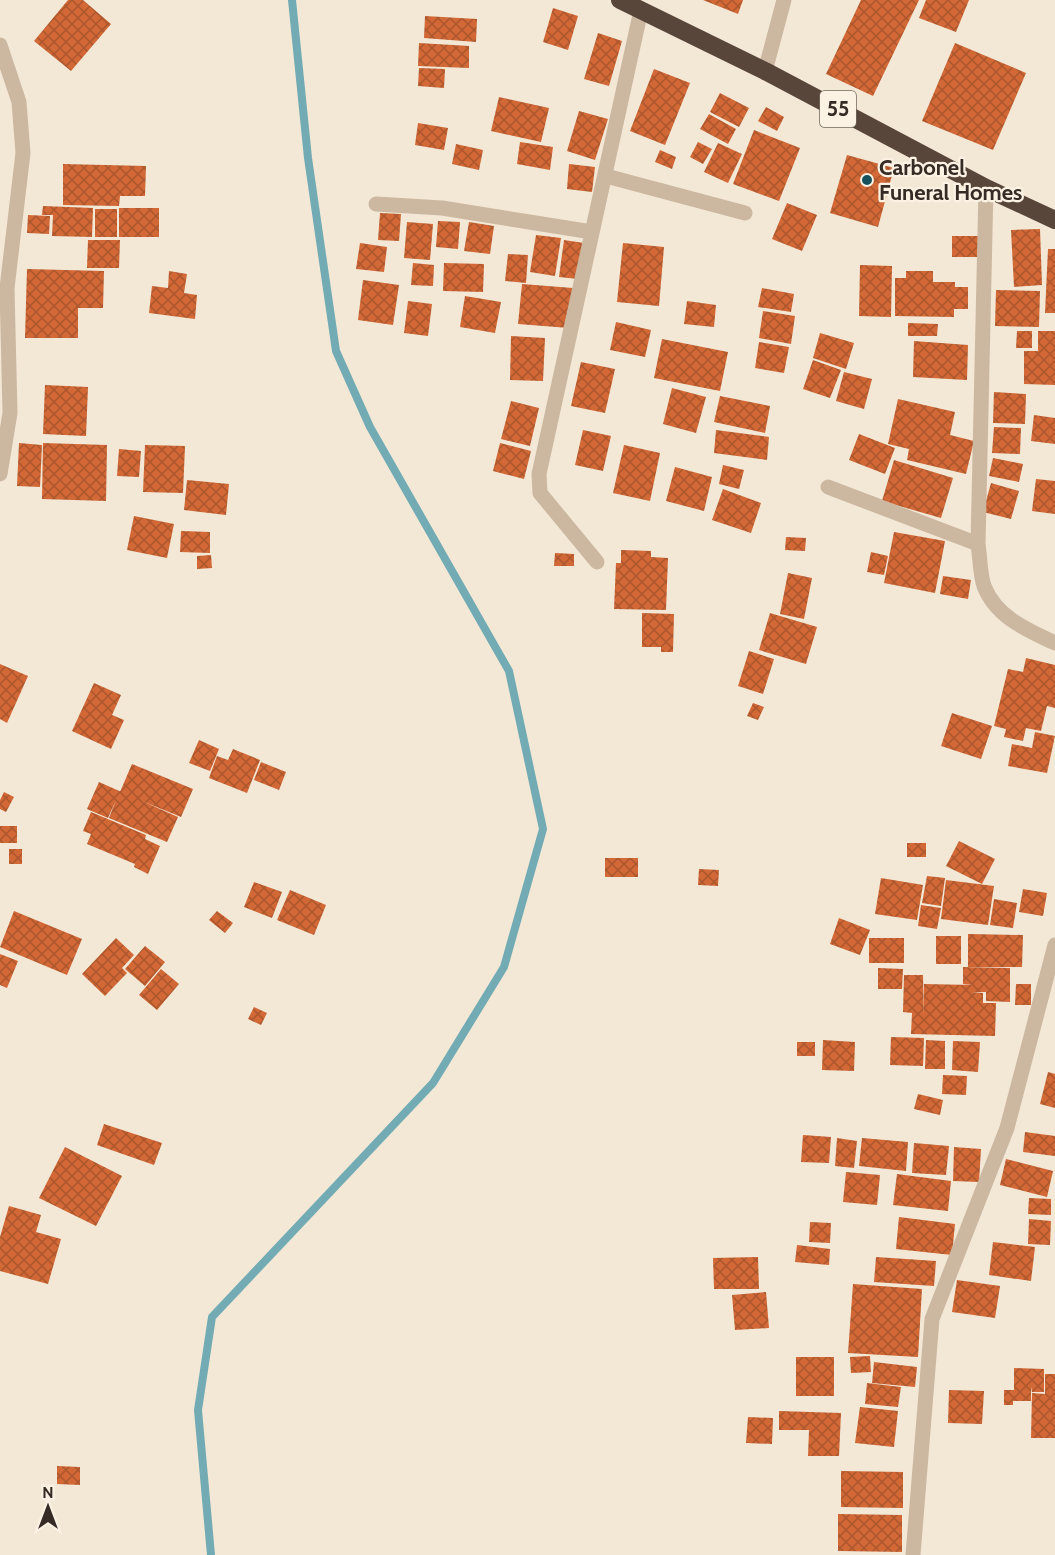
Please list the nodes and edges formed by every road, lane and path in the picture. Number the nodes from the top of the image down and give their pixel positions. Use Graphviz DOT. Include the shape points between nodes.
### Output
graph roads {
  1 [pos="620,0"];
  2 [pos="784,0"];
  3 [pos="641,10"];
  4 [pos="0,45"];
  5 [pos="765,71"];
  6 [pos="606,176"];
  7 [pos="986,188"];
  8 [pos="376,204"];
  9 [pos="745,213"];
  10 [pos="1055,220"];
  11 [pos="592,232"];
  12 [pos="0,474"];
  13 [pos="828,487"];
  14 [pos="978,544"];
  15 [pos="597,562"];
  16 [pos="1055,643"];
  17 [pos="1055,945"];
  18 [pos="913,1555"];
  1 -- 3 [label="highway, 55"];
  2 -- 5 [label="street"];
  3 -- 5 [label="highway, 55"];
  3 -- 6 [label="street"];
  4 -- 12 [label="street" via="19,102 23,153 7,288 10,413"];
  5 -- 7 [label="highway, 55"];
  6 -- 9 [label="street"];
  6 -- 11 [label="street"];
  7 -- 10 [label="highway, 55"];
  7 -- 14 [label="street"];
  8 -- 11 [label="street" via="442,208"];
  11 -- 15 [label="street" via="539,474 540,492"];
  13 -- 14 [label="street"];
  14 -- 16 [label="street" via="984,585 995,604 1013,623"];
  17 -- 18 [label="street" via="1007,1128 932,1319"];
}
